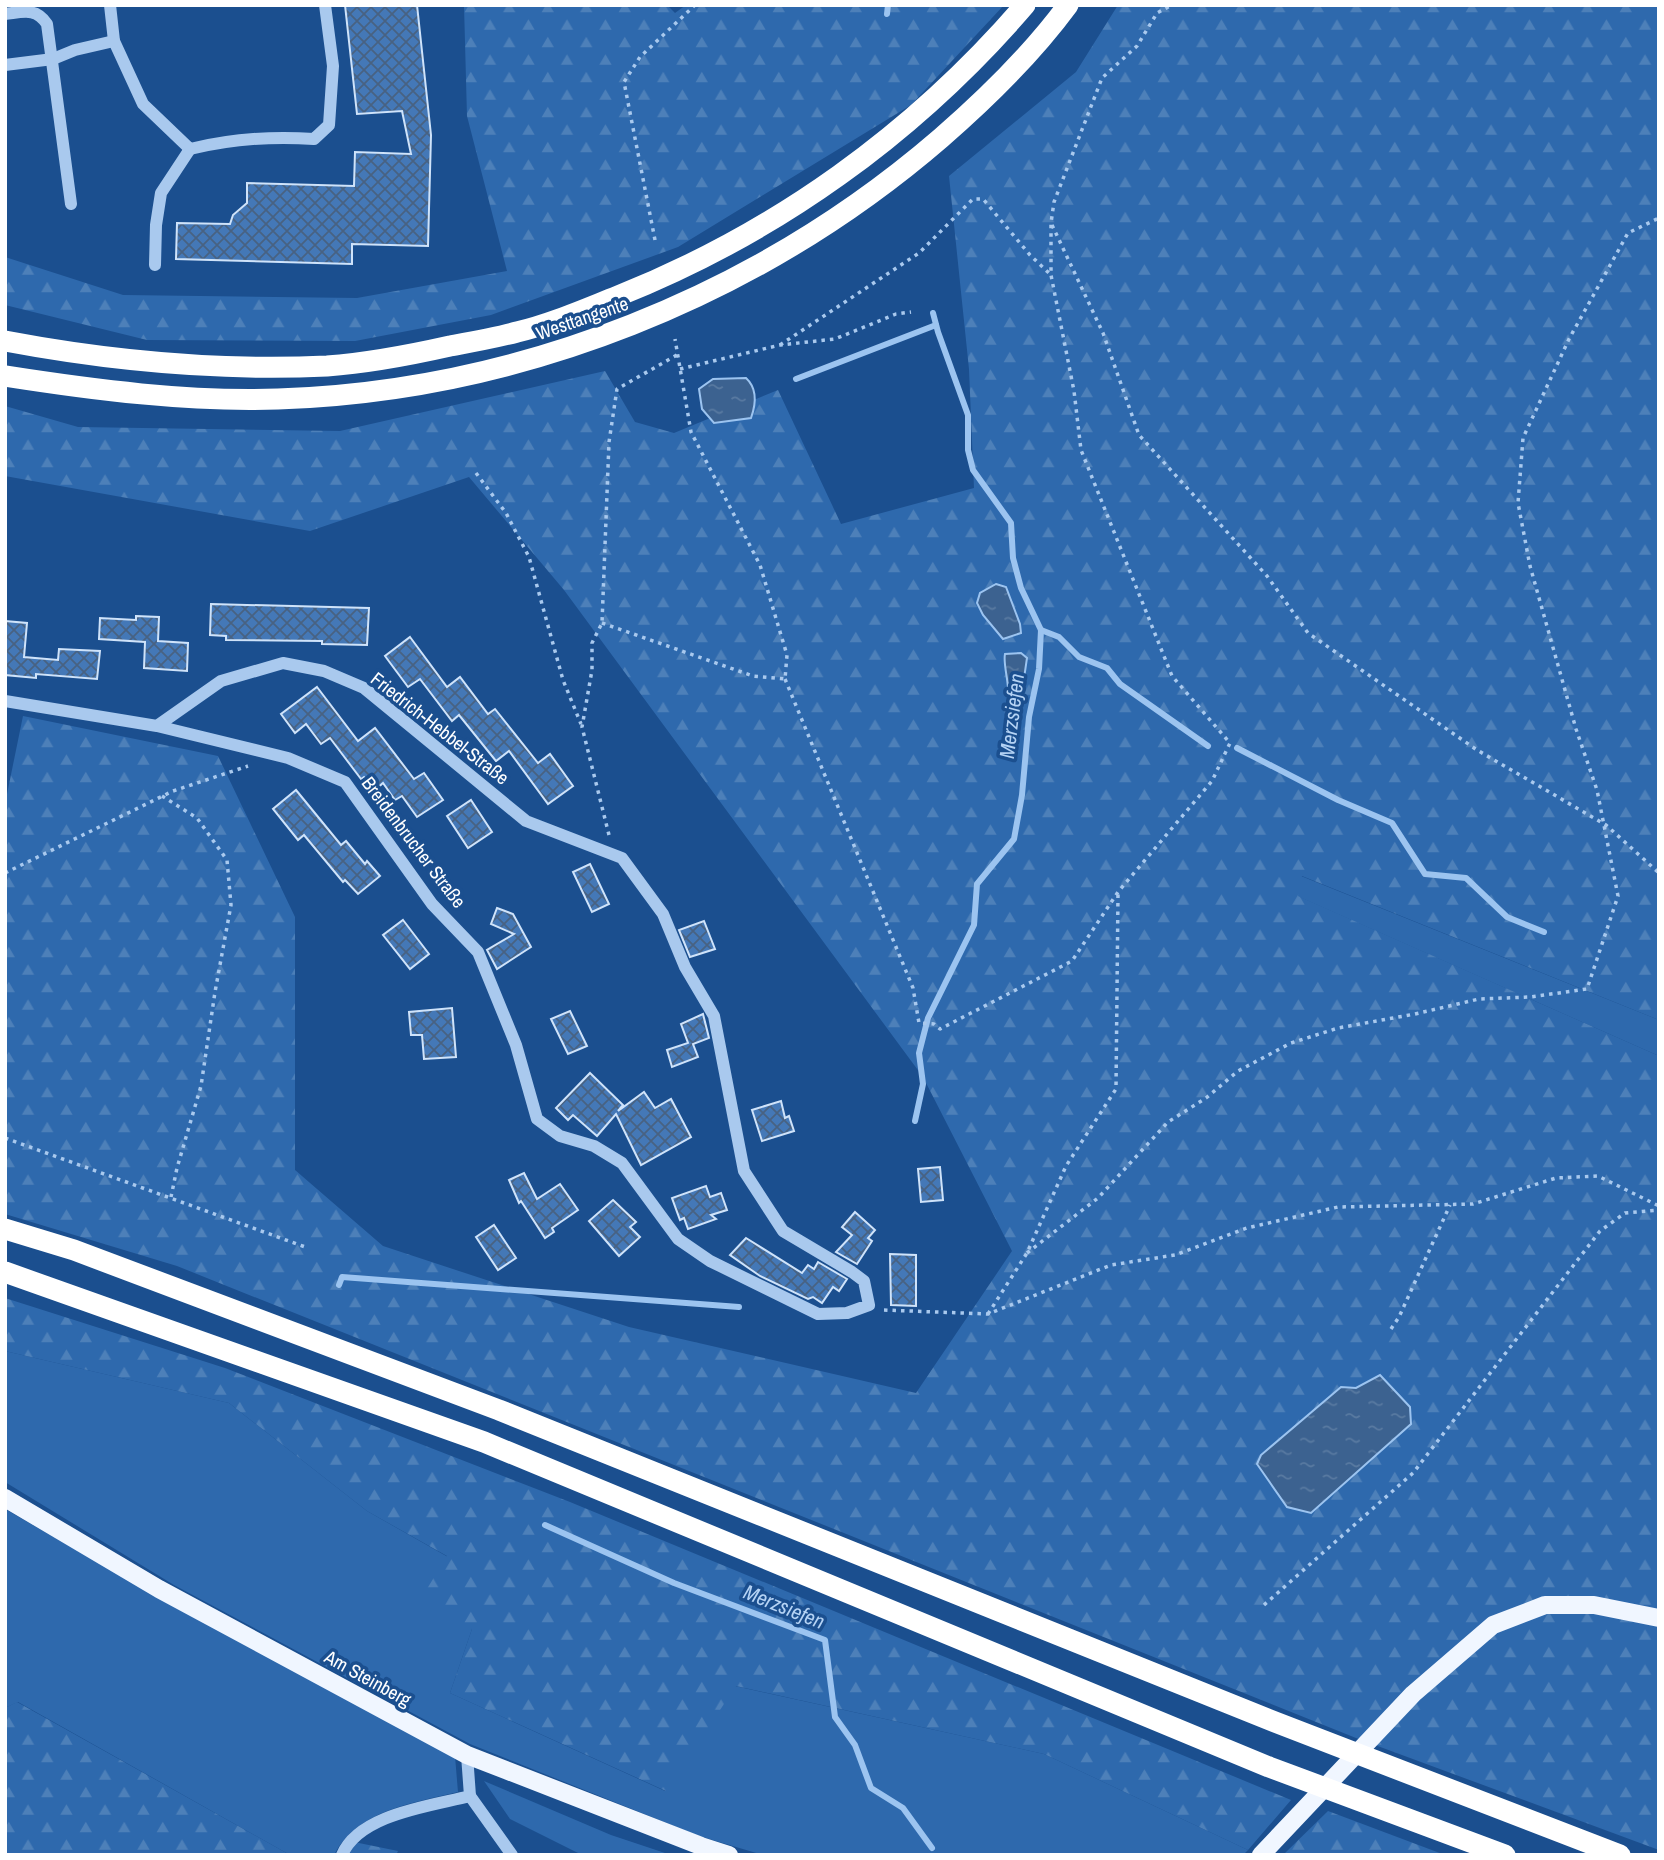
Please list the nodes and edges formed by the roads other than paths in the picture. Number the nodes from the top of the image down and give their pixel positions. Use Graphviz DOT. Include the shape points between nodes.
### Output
graph roads {
  1 [pos="110,5"];
  2 [pos="325,5"];
  3 [pos="1025,5"];
  4 [pos="1069,5"];
  5 [pos="5,14"];
  6 [pos="114,41"];
  7 [pos="53,59"];
  8 [pos="5,65"];
  9 [pos="190,149"];
  10 [pos="71,204"];
  11 [pos="155,265"];
  12 [pos="5,341"];
  13 [pos="5,376"];
  14 [pos="5,701"];
  15 [pos="157,726"];
  16 [pos="5,1230"];
  17 [pos="5,1272"];
  18 [pos="869,1305"];
  19 [pos="5,1498"];
  20 [pos="1659,1618"];
  21 [pos="467,1755"];
  22 [pos="470,1796"];
  23 [pos="342,1855"];
  24 [pos="512,1855"];
  25 [pos="729,1855"];
  26 [pos="1261,1855"];
  27 [pos="1505,1855"];
  28 [pos="1620,1855"];
  1 -- 6 [label="street"];
  2 -- 9 [label="street" via="333,65 328,125 314,139 252,138"];
  3 -- 12 [label="highway, Westtangente" via="923,110 801,203 673,274 519,332 327,366 209,367 74,354"];
  4 -- 13 [label="highway, Westtangente" via="1010,73 962,119 860,202 747,272 629,327 450,379 331,395 180,397"];
  5 -- 7 [label="street" via="30,11 41,15"];
  6 -- 7 [label="street"];
  6 -- 9 [label="street" via="143,104"];
  7 -- 8 [label="street"];
  7 -- 10 [label="street"];
  9 -- 11 [label="street" via="161,192"];
  14 -- 15 [label="street, Breidenbrucher Straße"];
  15 -- 18 [label="street, Breidenbrucher Straße" via="288,758 345,782 432,904 478,952 516,1045 537,1119 560,1136 594,1146 622,1163 678,1239 710,1261 818,1314 847,1313"];
  15 -- 18 [label="street, Friedrich-Hebbel-Straße" via="221,681 283,663 324,671 364,688 526,821 618,857 663,914 685,967 714,1016 744,1171 783,1231 863,1281"];
  16 -- 28 [label="highway" via="74,1250 499,1409 1275,1722"];
  17 -- 27 [label="highway" via="484,1442 1269,1767"];
  19 -- 21 [label="main road, Am Steinberg" via="159,1589"];
  20 -- 26 [label="main road" via="1594,1605 1545,1605 1493,1625 1413,1694"];
  21 -- 22 [label="street"];
  21 -- 25 [label="main road, Am Steinberg"];
  22 -- 23 [label="street" via="386,1817 347,1842"];
  22 -- 24 [label="street"];
}
